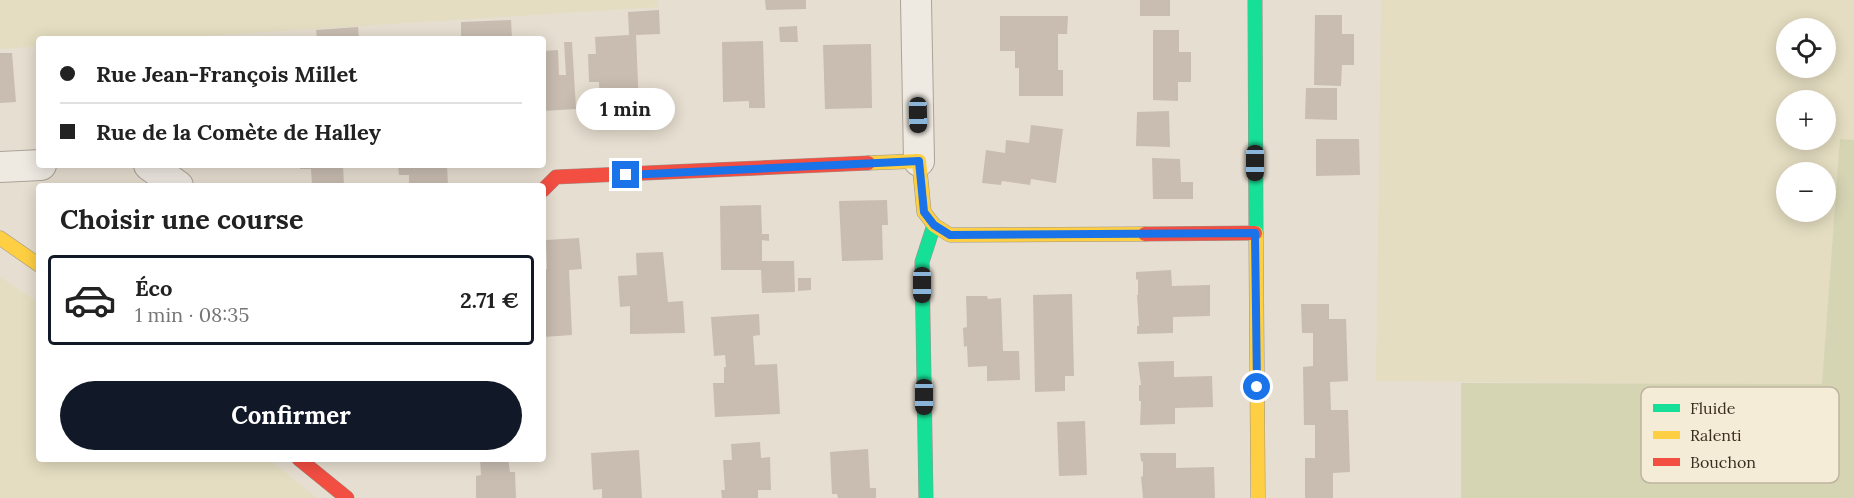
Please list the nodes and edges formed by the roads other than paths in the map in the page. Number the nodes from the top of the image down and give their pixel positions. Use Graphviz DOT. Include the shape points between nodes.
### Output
graph roads {
  1 [pos="916,0"];
  2 [pos="1255,0"];
  3 [pos="919,161"];
  4 [pos="36,165"];
  5 [pos="0,167"];
  6 [pos="153,168"];
  7 [pos="174,183"];
  8 [pos="546,187"];
  9 [pos="934,225"];
  10 [pos="1255,233"];
  11 [pos="0,238"];
  12 [pos="36,263"];
  13 [pos="303,462"];
  14 [pos="347,498"];
  15 [pos="926,498"];
  16 [pos="1258,498"];
  1 -- 3 [label="street"];
  2 -- 10 [label="street"];
  3 -- 8 [label="street" via="556,177"];
  3 -- 9 [label="street" via="924,212"];
  4 -- 5 [label="street"];
  6 -- 7 [label="street"];
  9 -- 10 [label="street" via="950,235"];
  9 -- 15 [label="street" via="922,262"];
  10 -- 16 [label="street"];
  11 -- 12 [label="street"];
  13 -- 14 [label="street"];
}
